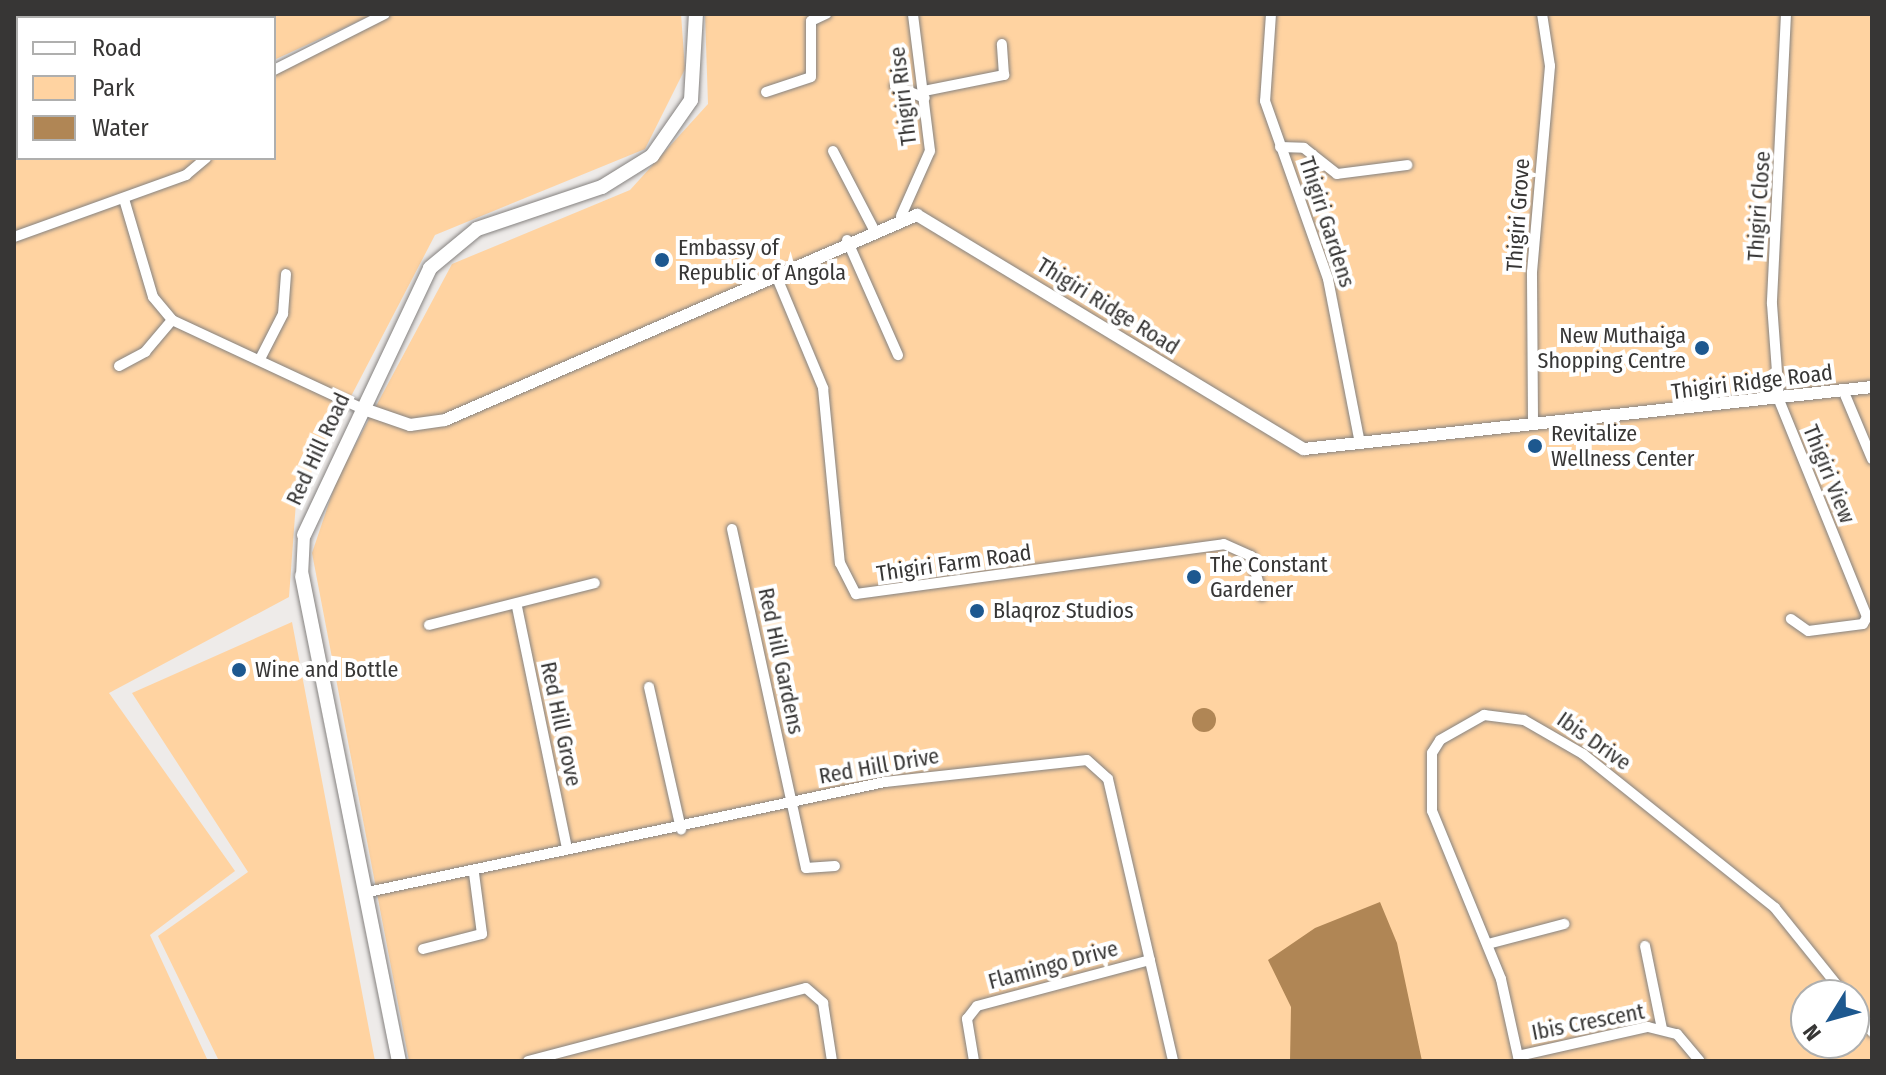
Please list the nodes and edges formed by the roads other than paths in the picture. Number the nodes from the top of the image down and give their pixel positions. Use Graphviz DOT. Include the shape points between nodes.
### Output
graph roads {
  1 [pos="385,14"];
  2 [pos="696,14"];
  3 [pos="826,14"];
  4 [pos="913,14"];
  5 [pos="1271,14"];
  6 [pos="1542,14"];
  7 [pos="1786,14"];
  8 [pos="1002,44"];
  9 [pos="276,69"];
  10 [pos="895,86"];
  11 [pos="766,92"];
  12 [pos="925,95"];
  13 [pos="1280,147"];
  14 [pos="833,151"];
  15 [pos="204,160"];
  16 [pos="1407,165"];
  17 [pos="124,199"];
  18 [pos="901,216"];
  19 [pos="873,228"];
  20 [pos="14,237"];
  21 [pos="847,240"];
  22 [pos="775,273"];
  23 [pos="286,274"];
  24 [pos="172,320"];
  25 [pos="898,355"];
  26 [pos="260,359"];
  27 [pos="119,366"];
  28 [pos="1872,387"];
  29 [pos="1843,390"];
  30 [pos="1779,400"];
  31 [pos="361,408"];
  32 [pos="1533,420"];
  33 [pos="1360,444"];
  34 [pos="1872,459"];
  35 [pos="732,529"];
  36 [pos="304,535"];
  37 [pos="302,576"];
  38 [pos="595,583"];
  39 [pos="1262,596"];
  40 [pos="517,607"];
  41 [pos="1791,619"];
  42 [pos="429,625"];
  43 [pos="649,687"];
  44 [pos="792,803"];
  45 [pos="681,829"];
  46 [pos="567,849"];
  47 [pos="835,866"];
  48 [pos="474,873"];
  49 [pos="368,892"];
  50 [pos="1564,924"];
  51 [pos="1488,944"];
  52 [pos="1645,946"];
  53 [pos="423,949"];
  54 [pos="1150,960"];
  55 [pos="1832,979"];
  56 [pos="1662,1029"];
  57 [pos="1519,1058"];
  58 [pos="399,1061"];
  59 [pos="528,1061"];
  60 [pos="832,1061"];
  61 [pos="974,1061"];
  62 [pos="1173,1061"];
  63 [pos="1700,1061"];
  1 -- 9 [label="street"];
  2 -- 31 [label="main road, Red Hill Road" via="697,79 661,146 602,187 503,217 447,250 419,284"];
  3 -- 11 [label="street" via="811,21 811,77"];
  4 -- 12 [label="street, Thigiri Rise"];
  5 -- 13 [label="street, Thigiri Gardens" via="1263,91"];
  6 -- 32 [label="street, Thigiri Grove" via="1550,66 1532,272"];
  7 -- 30 [label="street, Thigiri Close" via="1772,304"];
  8 -- 12 [label="street" via="1004,75"];
  10 -- 12 [label="street"];
  12 -- 18 [label="street, Thigiri Rise" via="930,151"];
  13 -- 16 [label="street" via="1304,148 1337,174"];
  13 -- 33 [label="street, Thigiri Gardens" via="1328,279"];
  14 -- 19 [label="street"];
  15 -- 17 [label="street" via="186,175"];
  17 -- 20 [label="street"];
  17 -- 24 [label="street" via="153,297"];
  18 -- 19 [label="street"];
  18 -- 33 [label="street, Thigiri Ridge Road" via="936,221 1283,441 1304,449"];
  19 -- 21 [label="street"];
  21 -- 22 [label="street"];
  21 -- 25 [label="street"];
  22 -- 31 [label="street" via="436,423 410,425"];
  22 -- 39 [label="street, Thigiri Farm Road" via="826,398 840,563 856,594 1224,544 1251,556"];
  23 -- 26 [label="street" via="283,314"];
  24 -- 26 [label="street"];
  24 -- 27 [label="street" via="145,352"];
  26 -- 31 [label="street"];
  28 -- 29 [label="street, Thigiri Ridge Road"];
  29 -- 30 [label="street, Thigiri Ridge Road"];
  29 -- 34 [label="street"];
  30 -- 32 [label="street, Thigiri Ridge Road"];
  30 -- 41 [label="street, Thigiri View" via="1867,617 1863,624 1808,631"];
  31 -- 36 [label="main road, Red Hill Road"];
  32 -- 33 [label="street, Thigiri Ridge Road"];
  35 -- 44 [label="street, Red Hill Gardens"];
  36 -- 37 [label="street, Red Hill Road"];
  37 -- 49 [label="main road, Red Hill Road"];
  38 -- 40 [label="street"];
  40 -- 42 [label="street"];
  40 -- 46 [label="street, Red Hill Grove"];
  43 -- 45 [label="street"];
  44 -- 45 [label="street, Red Hill Drive"];
  44 -- 47 [label="street, Red Hill Gardens" via="806,868"];
  44 -- 54 [label="street, Red Hill Drive" via="1032,762 1094,763 1108,779"];
  45 -- 46 [label="street, Red Hill Drive"];
  46 -- 48 [label="street, Red Hill Drive"];
  48 -- 49 [label="street, Red Hill Drive"];
  48 -- 53 [label="street" via="481,935"];
  49 -- 58 [label="main road, Red Hill Road"];
  50 -- 51 [label="street"];
  51 -- 55 [label="street, Ibis Drive" via="1435,828 1431,781 1440,740 1484,715 1524,720 1583,754 1775,908"];
  51 -- 57 [label="street, Ibis Drive"];
  52 -- 56 [label="street"];
  54 -- 61 [label="street, Flamingo Drive" via="977,1006 967,1019"];
  54 -- 62 [label="street, Red Hill Drive"];
  56 -- 57 [label="street, Ibis Crescent"];
  56 -- 63 [label="street, Ibis Crescent" via="1691,1045"];
  59 -- 60 [label="street" via="806,988 823,1003"];
}
